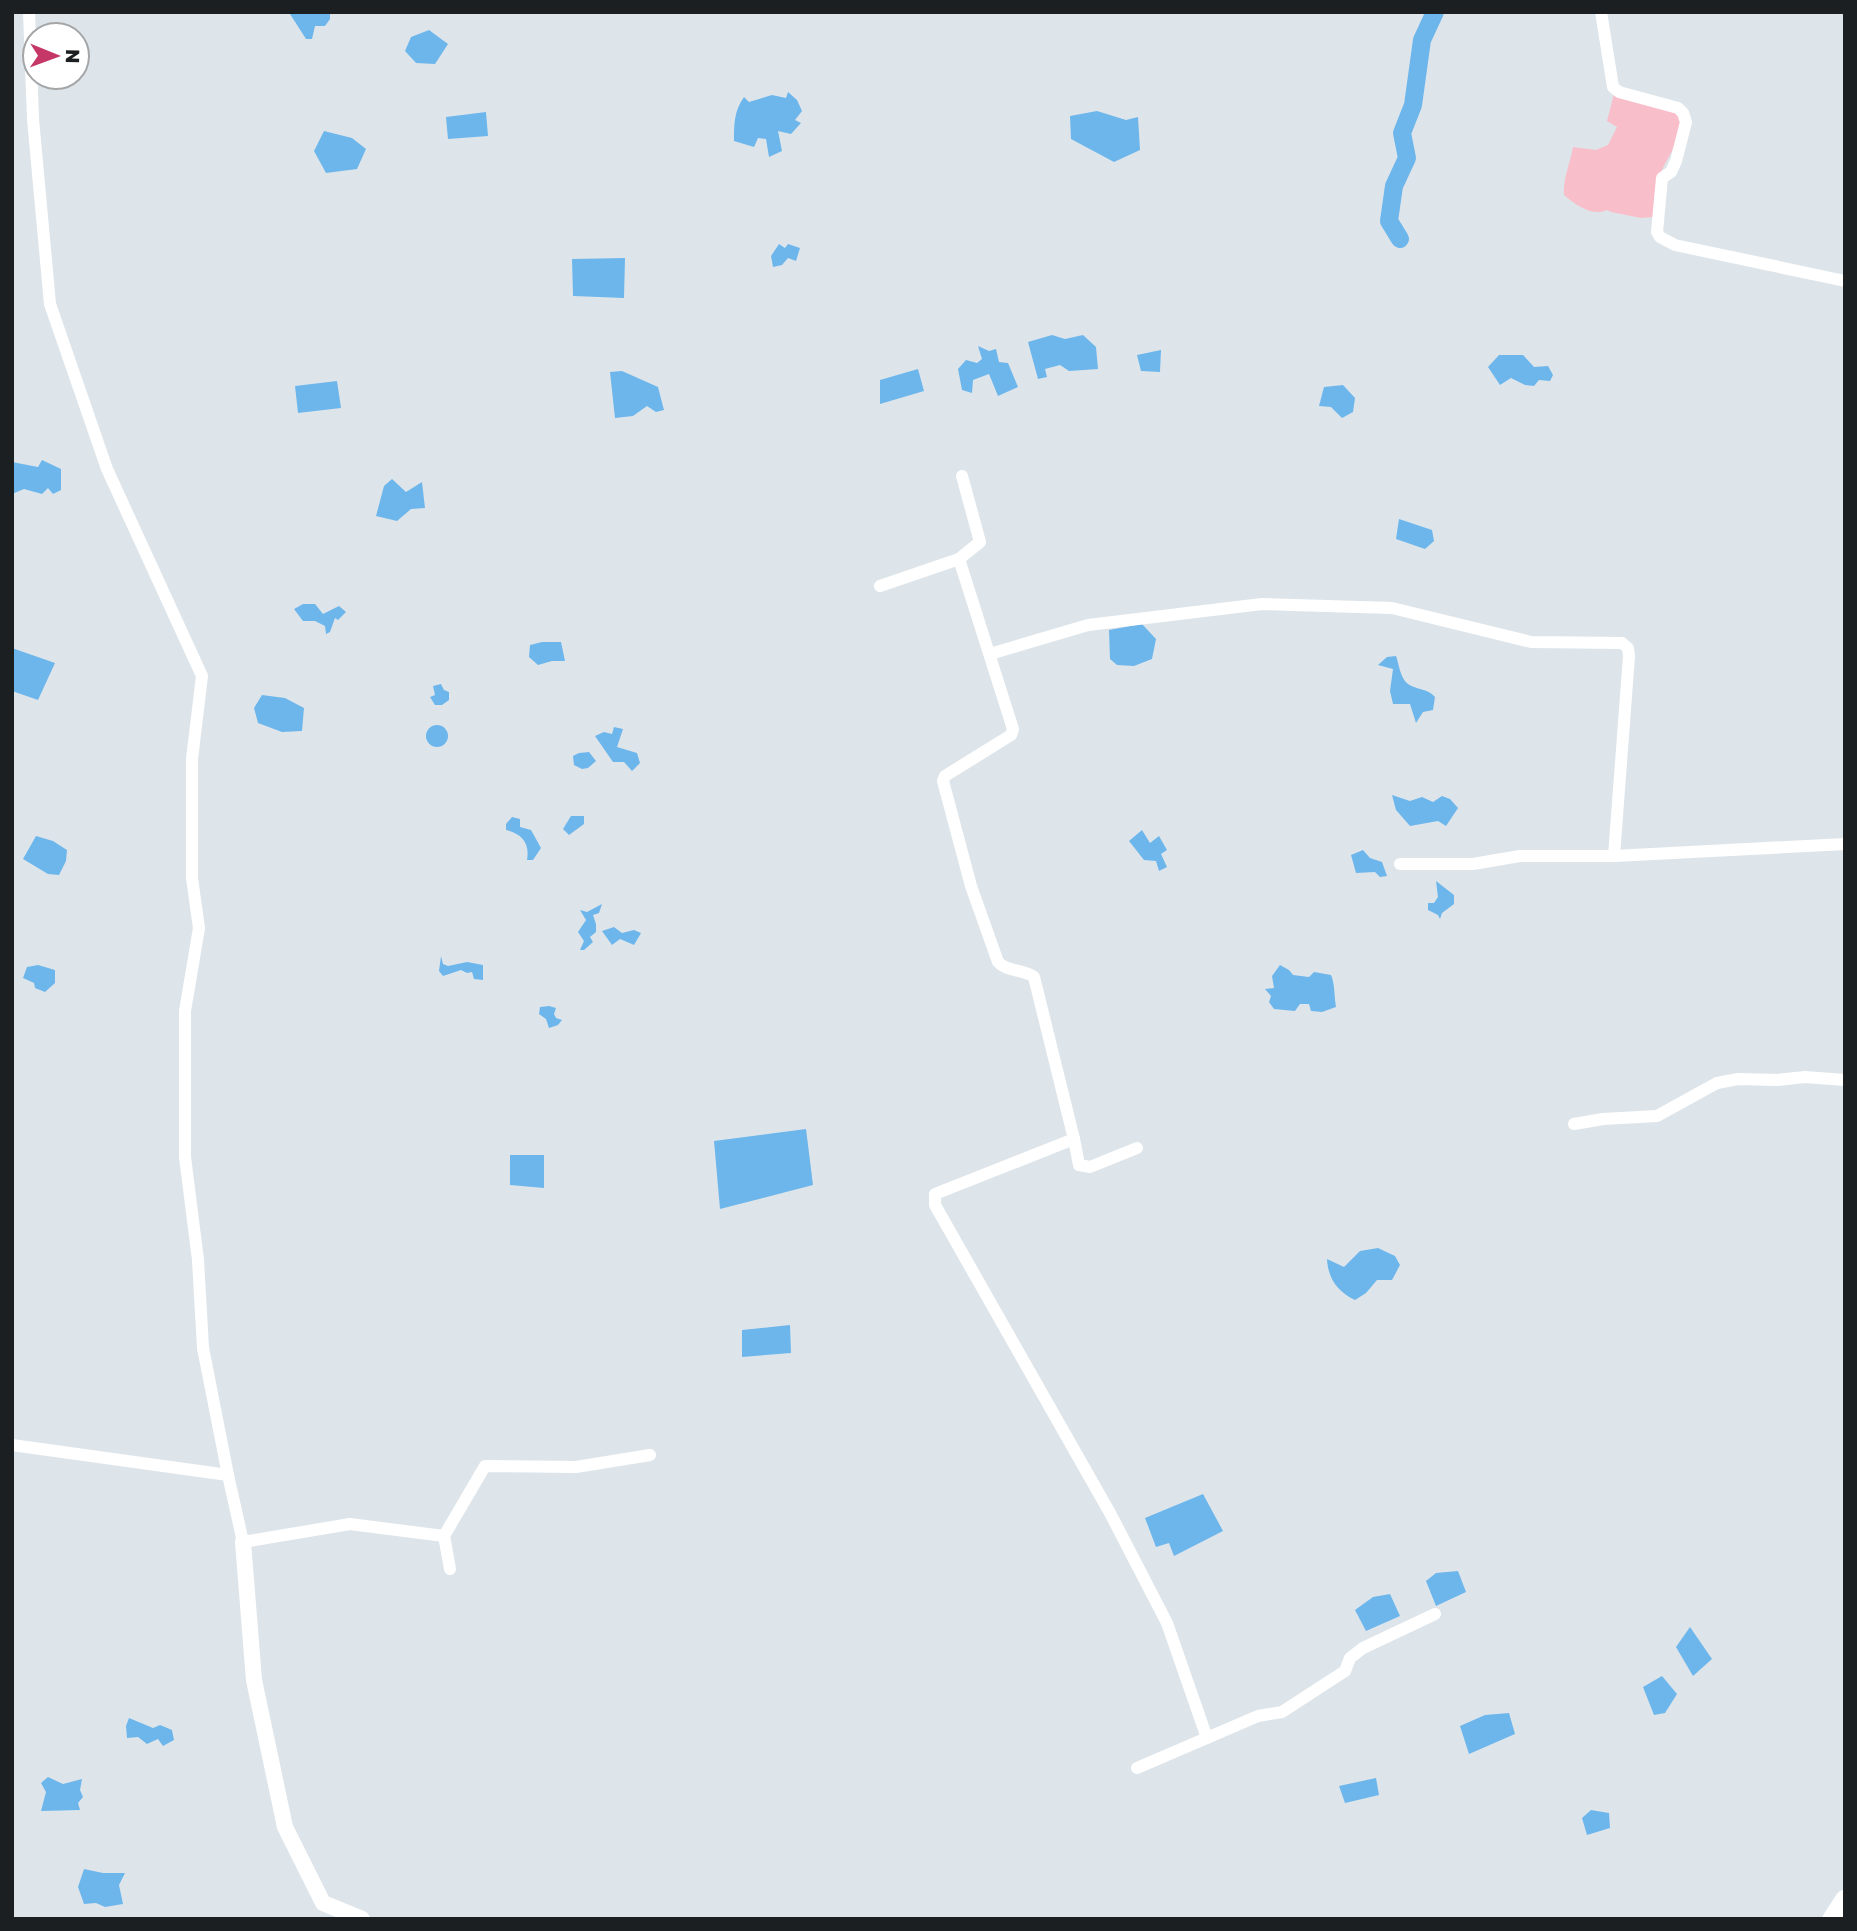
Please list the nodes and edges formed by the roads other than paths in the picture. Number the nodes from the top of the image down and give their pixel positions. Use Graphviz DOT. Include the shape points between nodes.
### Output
graph roads {
  1 [pos="29,12"];
  2 [pos="1601,12"];
  3 [pos="1845,281"];
  4 [pos="962,476"];
  5 [pos="959,559"];
  6 [pos="880,586"];
  7 [pos="990,654"];
  8 [pos="1845,844"];
  9 [pos="1615,856"];
  10 [pos="1401,864"];
  11 [pos="1845,1080"];
  12 [pos="1574,1124"];
  13 [pos="1074,1139"];
  14 [pos="1137,1148"];
  15 [pos="12,1445"];
  16 [pos="650,1455"];
  17 [pos="228,1475"];
  18 [pos="444,1536"];
  19 [pos="243,1542"];
  20 [pos="450,1569"];
  21 [pos="1435,1614"];
  22 [pos="1207,1738"];
  23 [pos="1137,1768"];
  24 [pos="1845,1899"];
  25 [pos="362,1919"];
  26 [pos="1832,1919"];
  1 -- 17 [label="street" via="33,119 50,304 107,469 202,676 192,759 192,878 199,928 185,1011 185,1157 203,1348"];
  2 -- 3 [label="street" via="1613,87 1684,113 1676,161 1662,178 1660,237 1675,245"];
  4 -- 5 [label="street" via="981,540"];
  5 -- 6 [label="street"];
  5 -- 7 [label="street"];
  7 -- 9 [label="street" via="1088,625 1262,604 1392,608 1531,642 1622,643 1629,656"];
  7 -- 13 [label="street" via="1012,723 1011,735 943,781 971,886 998,962 1034,977"];
  8 -- 9 [label="street"];
  9 -- 10 [label="street" via="1520,856 1474,864"];
  11 -- 12 [label="street" via="1738,1079 1717,1083 1657,1116"];
  13 -- 14 [label="street" via="1079,1165 1085,1167"];
  13 -- 22 [label="street" via="935,1194 935,1205 1110,1513 1167,1623"];
  15 -- 17 [label="street"];
  16 -- 18 [label="street" via="576,1467 485,1466"];
  17 -- 19 [label="street"];
  18 -- 19 [label="street" via="351,1524"];
  18 -- 20 [label="street"];
  19 -- 25 [label="main road" via="254,1680 285,1827 323,1903"];
  21 -- 22 [label="street" via="1363,1648 1350,1658 1345,1671 1282,1712 1258,1716"];
  22 -- 23 [label="street"];
  24 -- 26 [label="highway"];
}
